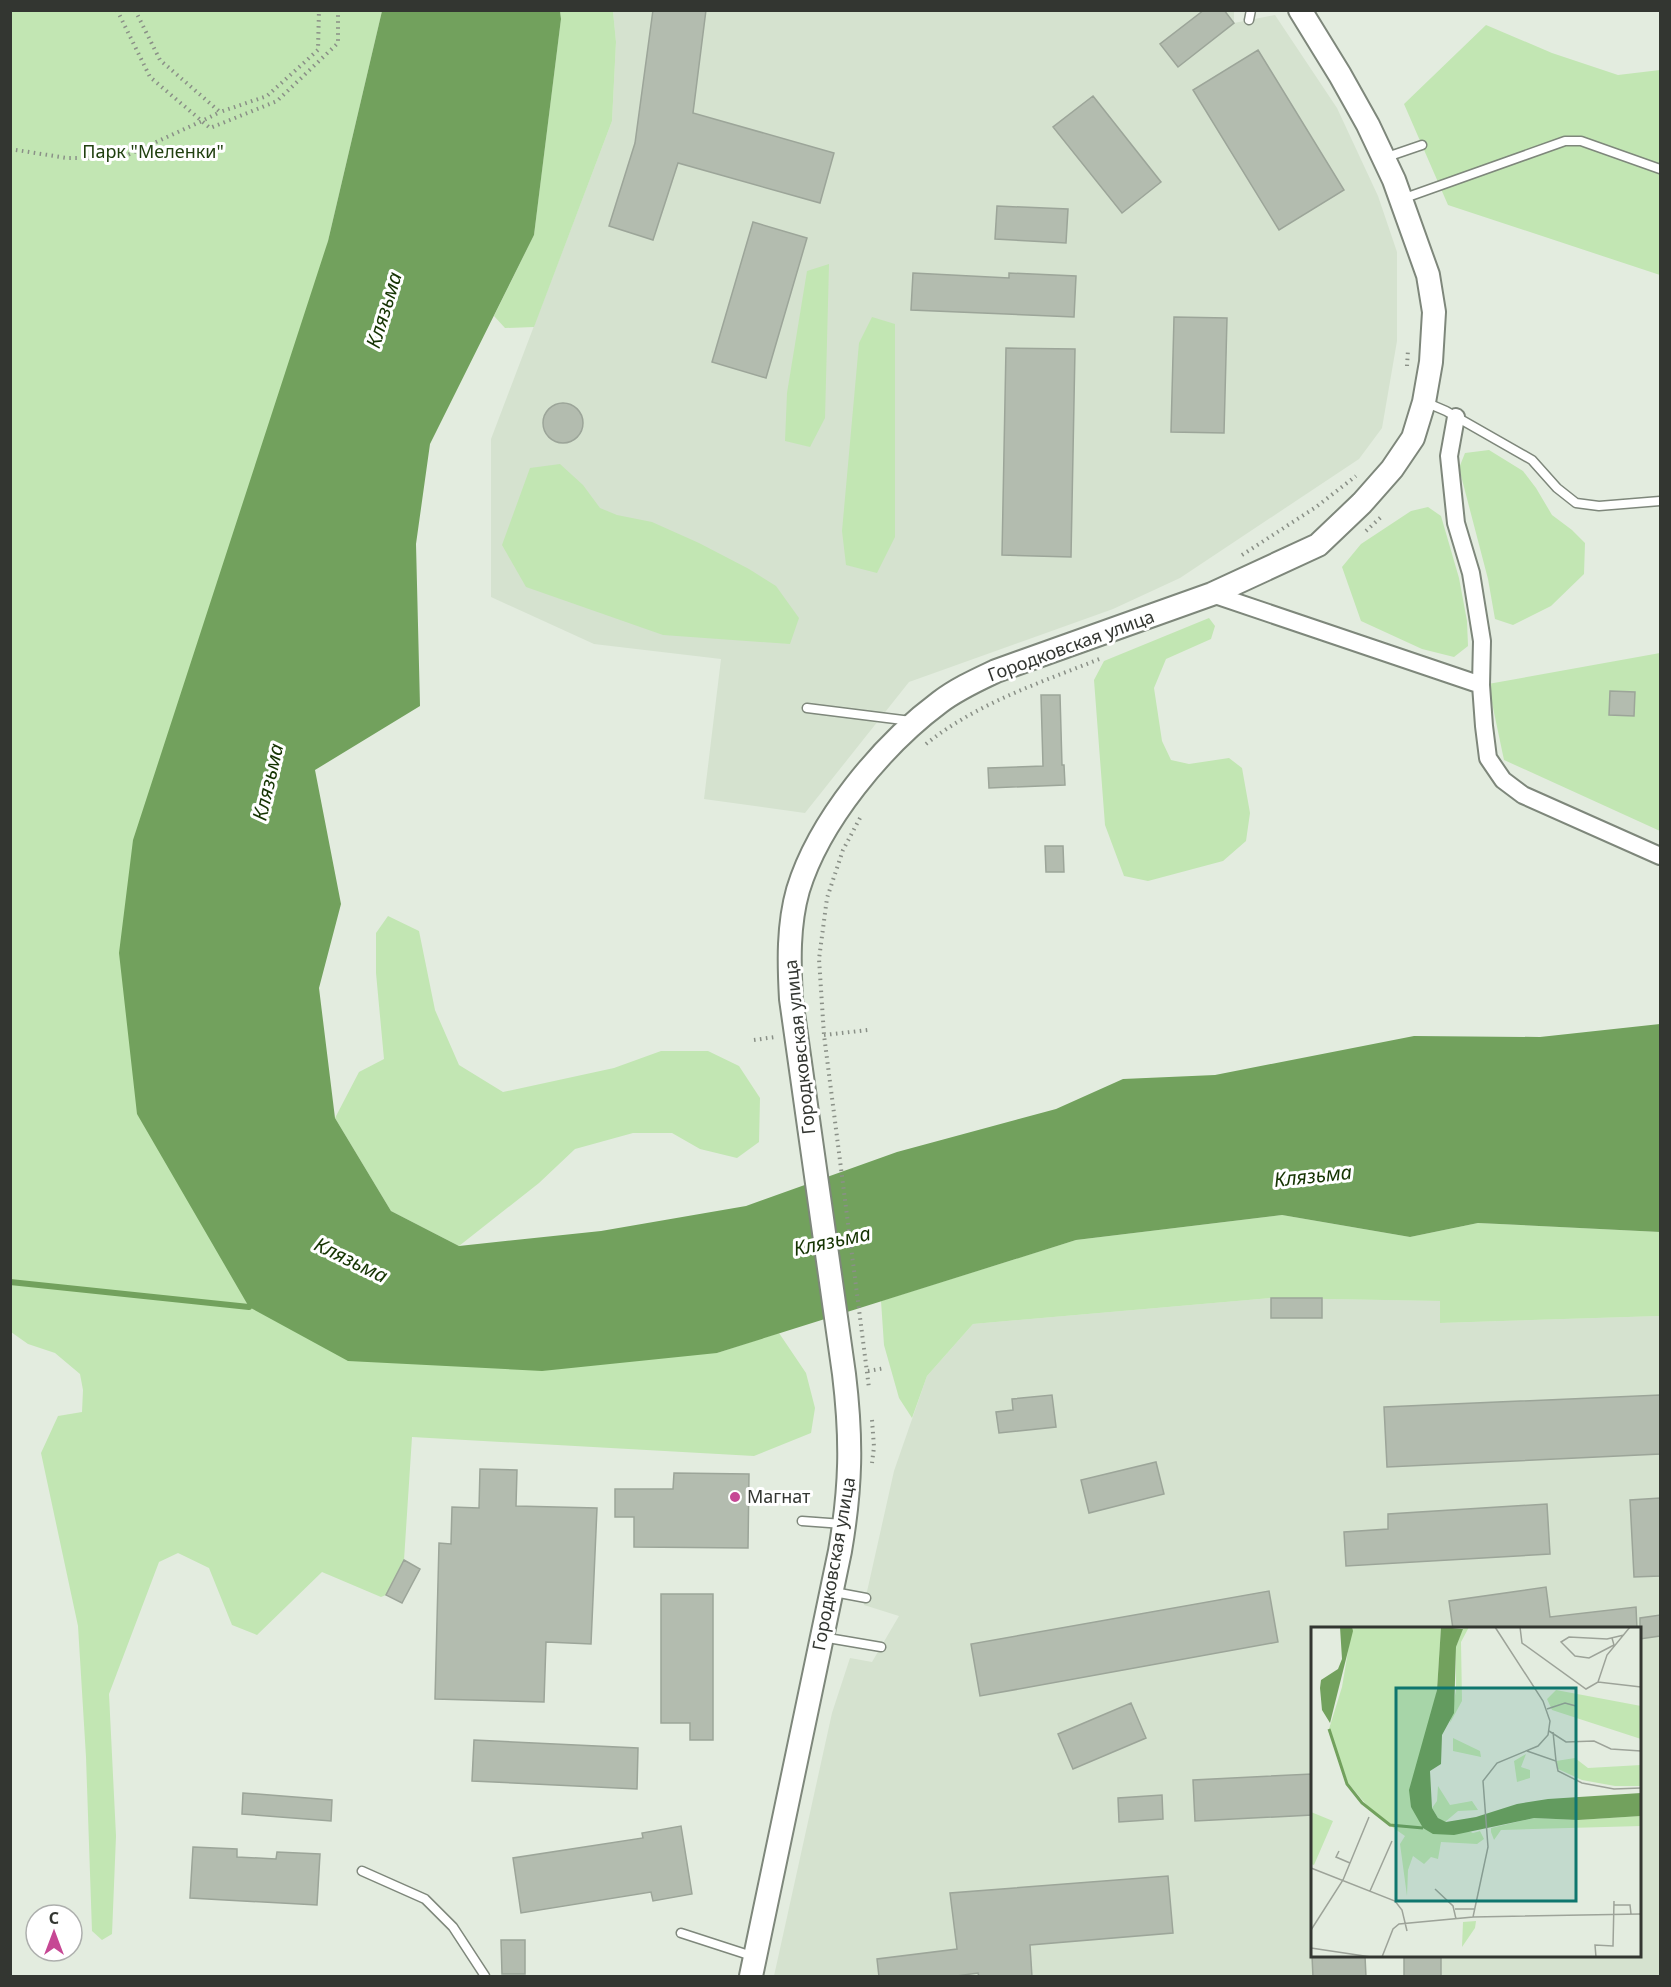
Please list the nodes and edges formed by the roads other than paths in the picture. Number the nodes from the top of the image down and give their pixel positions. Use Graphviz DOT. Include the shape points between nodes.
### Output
graph roads {
  1 [pos="1251,10"];
  2 [pos="1300,10"];
  3 [pos="1249,20"];
  4 [pos="1422,145"];
  5 [pos="1384,159"];
  6 [pos="1660,169"];
  7 [pos="1401,199"];
  8 [pos="1425,402"];
  9 [pos="1456,417"];
  10 [pos="1660,501"];
  11 [pos="1212,594"];
  12 [pos="1481,685"];
  13 [pos="807,708"];
  14 [pos="917,721"];
  15 [pos="1660,856"];
  16 [pos="802,1521"];
  17 [pos="844,1524"];
  18 [pos="831,1592"];
  19 [pos="866,1598"];
  20 [pos="822,1637"];
  21 [pos="881,1647"];
  22 [pos="362,1871"];
  23 [pos="681,1933"];
  24 [pos="753,1967"];
  25 [pos="484,1977"];
  1 -- 3 [label="lane"];
  2 -- 5 [label="main road, Городковская улица"];
  4 -- 5 [label="lane"];
  5 -- 7 [label="main road, Городковская улица"];
  6 -- 7 [label="lane" via="1581,141 1565,141"];
  7 -- 8 [label="main road, Городковская улица" via="1428,275 1434,312"];
  8 -- 9 [label="lane"];
  8 -- 11 [label="main road, Городковская улица" via="1413,438 1392,469 1318,545"];
  9 -- 10 [label="lane" via="1532,460 1576,503 1599,506"];
  9 -- 12 [label="street" via="1450,467 1456,523 1471,573 1482,641"];
  11 -- 12 [label="street"];
  11 -- 14 [label="main road, Городковская улица" via="996,671 940,701"];
  12 -- 15 [label="street" via="1488,759 1503,780 1523,795"];
  13 -- 14 [label="lane"];
  14 -- 17 [label="main road, Городковская улица" via="870,769 817,844 798,892 790,945 789,1036 849,1421"];
  16 -- 17 [label="lane"];
  17 -- 18 [label="main road, Городковская улица"];
  18 -- 19 [label="lane"];
  18 -- 20 [label="main road, Городковская улица"];
  20 -- 21 [label="lane"];
  20 -- 24 [label="main road, Городковская улица"];
  22 -- 25 [label="lane" via="424,1899 453,1928"];
  23 -- 24 [label="lane"];
}
